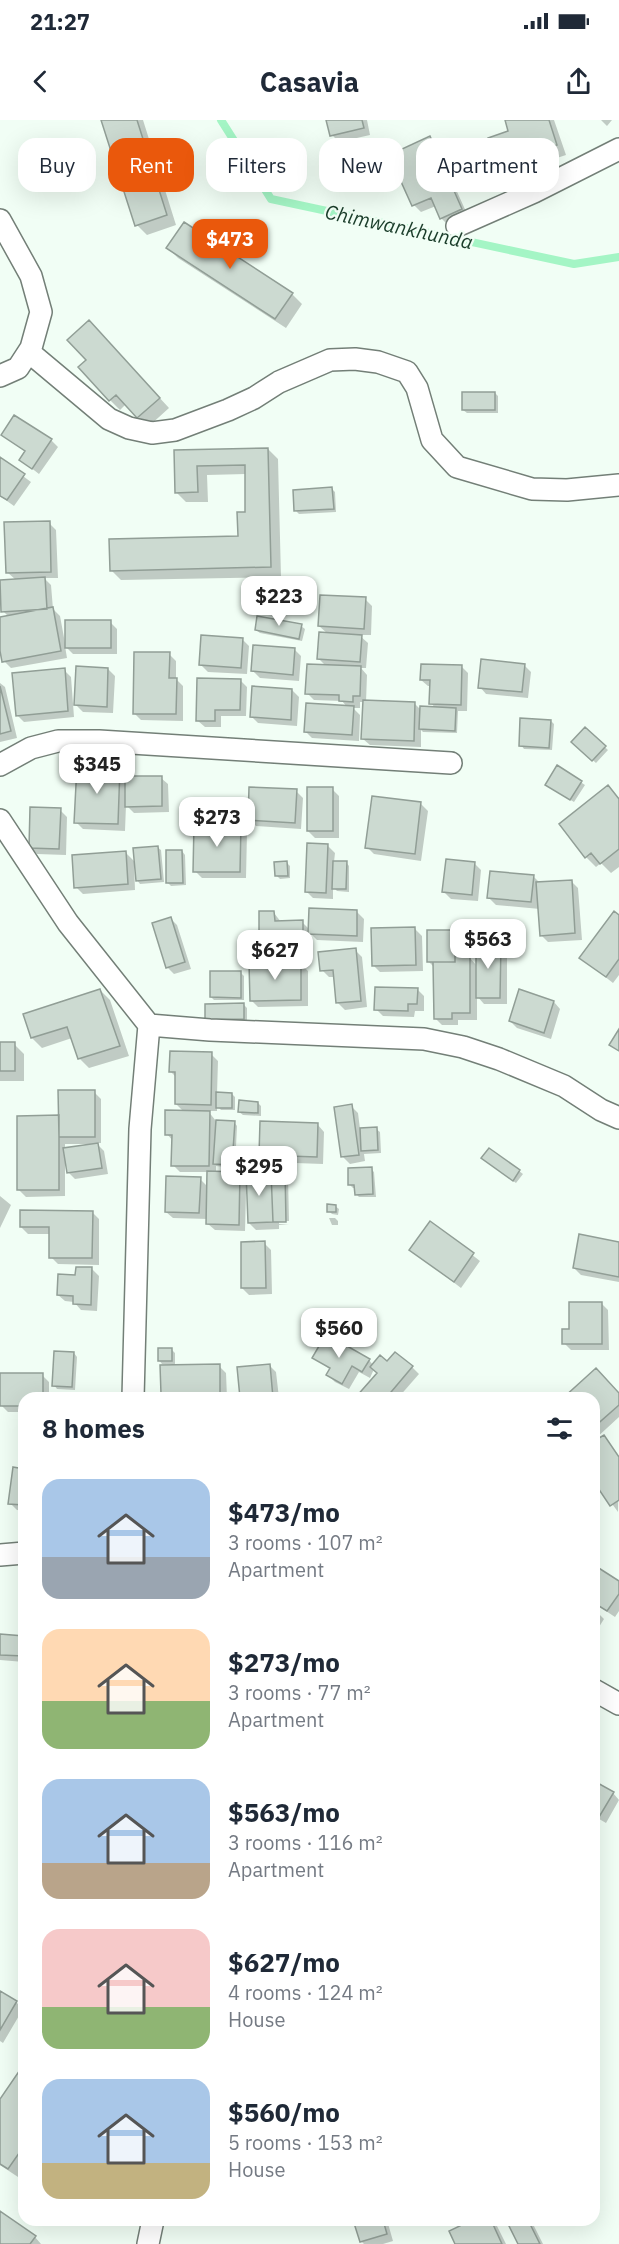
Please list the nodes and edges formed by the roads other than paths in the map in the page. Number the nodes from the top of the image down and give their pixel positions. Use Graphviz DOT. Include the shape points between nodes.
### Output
graph roads {
  1 [pos="619,149"];
  2 [pos="0,220"];
  3 [pos="457,226"];
  4 [pos="28,352"];
  5 [pos="0,376"];
  6 [pos="619,485"];
  7 [pos="451,763"];
  8 [pos="0,765"];
  9 [pos="0,820"];
  10 [pos="149,1024"];
  11 [pos="619,1118"];
  12 [pos="133,1392"];
  13 [pos="18,1554"];
  14 [pos="0,1555"];
  15 [pos="600,1693"];
  16 [pos="619,1704"];
  17 [pos="152,2226"];
  18 [pos="148,2244"];
  1 -- 3 [label="street"];
  2 -- 4 [label="street" via="31,276 41,312"];
  4 -- 5 [label="street" via="18,368"];
  4 -- 6 [label="street" via="109,419 152,433 175,430 228,410 330,360 378,362 406,372 417,388 432,440 457,467 532,489"];
  7 -- 8 [label="street" via="58,741 31,748"];
  9 -- 10 [label="street" via="68,923"];
  10 -- 11 [label="street" via="424,1039 499,1059 564,1086"];
  10 -- 12 [label="street" via="140,1129"];
  13 -- 14 [label="street"];
  15 -- 16 [label="street"];
  17 -- 18 [label="street"];
}
